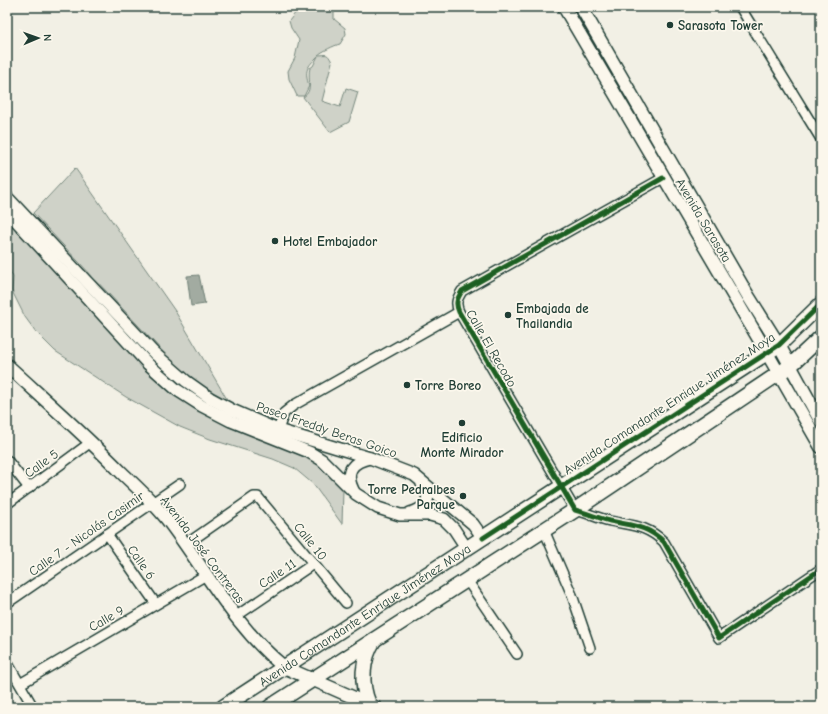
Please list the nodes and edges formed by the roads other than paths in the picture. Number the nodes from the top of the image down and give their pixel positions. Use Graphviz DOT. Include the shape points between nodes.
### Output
graph roads {
  1 [pos="564,7"];
  2 [pos="581,7"];
  3 [pos="740,7"];
  4 [pos="821,139"];
  5 [pos="663,178"];
  6 [pos="7,197"];
  7 [pos="7,212"];
  8 [pos="821,304"];
  9 [pos="458,312"];
  10 [pos="821,337"];
  11 [pos="779,345"];
  12 [pos="767,353"];
  13 [pos="7,365"];
  14 [pos="784,370"];
  15 [pos="821,422"];
  16 [pos="278,430"];
  17 [pos="91,442"];
  18 [pos="821,448"];
  19 [pos="370,458"];
  20 [pos="7,460"];
  21 [pos="414,475"];
  22 [pos="180,484"];
  23 [pos="561,487"];
  24 [pos="29,488"];
  25 [pos="356,494"];
  26 [pos="152,503"];
  27 [pos="7,504"];
  28 [pos="575,510"];
  29 [pos="400,515"];
  30 [pos="544,530"];
  31 [pos="107,534"];
  32 [pos="483,538"];
  33 [pos="185,545"];
  34 [pos="467,549"];
  35 [pos="313,564"];
  36 [pos="821,569"];
  37 [pos="206,575"];
  38 [pos="467,580"];
  39 [pos="7,604"];
  40 [pos="156,604"];
  41 [pos="346,604"];
  42 [pos="236,616"];
  43 [pos="374,640"];
  44 [pos="590,648"];
  45 [pos="517,654"];
  46 [pos="7,662"];
  47 [pos="284,667"];
  48 [pos="313,679"];
  49 [pos="20,684"];
  50 [pos="372,705"];
  51 [pos="34,707"];
  52 [pos="223,707"];
  53 [pos="270,707"];
  1 -- 5 [label="main road, Avenida Sarasota"];
  2 -- 11 [label="main road, Avenida Sarasota"];
  3 -- 4 [label="street"];
  5 -- 9 [label="street, Calle El Recodo" via="462,291 456,300"];
  5 -- 12 [label="main road, Avenida Sarasota"];
  6 -- 16 [label="street, Paseo Freddy Beras Goico" via="154,353 186,381 232,410"];
  7 -- 25 [label="street, Paseo Freddy Beras Goico" via="148,364 178,390 231,421 322,460"];
  8 -- 11 [label="main road, Avenida Comandante Enrique Jiménez Moya"];
  9 -- 16 [label="street" via="294,405 284,413"];
  9 -- 23 [label="street, Calle El Recodo"];
  10 -- 14 [label="main road, Avenida Comandante Enrique Jiménez Moya"];
  11 -- 12 [label="main road, Avenida Comandante Enrique Jiménez Moya"];
  11 -- 14 [label="main road, Avenida Sarasota"];
  12 -- 14 [label="main road, Avenida Sarasota"];
  12 -- 23 [label="main road, Avenida Comandante Enrique Jiménez Moya"];
  13 -- 17 [label="main road, Avenida José Contreras"];
  14 -- 15 [label="main road, Avenida Sarasota"];
  14 -- 18 [label="main road, Avenida Sarasota"];
  14 -- 28 [label="main road, Avenida Comandante Enrique Jiménez Moya"];
  16 -- 19 [label="street, Paseo Freddy Beras Goico"];
  17 -- 24 [label="street, Calle 5"];
  17 -- 26 [label="main road, Avenida José Contreras"];
  19 -- 21 [label="street, Paseo Freddy Beras Goico"];
  19 -- 25 [label="street" via="355,463 350,471 350,482"];
  20 -- 24 [label="street"];
  21 -- 29 [label="street" via="427,491 427,503 421,509"];
  21 -- 32 [label="street, Paseo Freddy Beras Goico" via="473,524"];
  22 -- 26 [label="street, Calle 7 - Nicolás Casimir"];
  23 -- 28 [label="street, Calle El Recodo"];
  23 -- 32 [label="main road, Avenida Comandante Enrique Jiménez Moya"];
  24 -- 27 [label="street, Calle 5"];
  25 -- 29 [label="street, Paseo Freddy Beras Goico" via="378,508"];
  26 -- 31 [label="street, Calle 7 - Nicolás Casimir"];
  26 -- 33 [label="main road, Avenida José Contreras"];
  28 -- 30 [label="main road, Avenida Comandante Enrique Jiménez Moya"];
  28 -- 36 [label="street" via="646,529 664,542 719,638"];
  29 -- 34 [label="street, Paseo Freddy Beras Goico" via="430,515 444,519"];
  30 -- 38 [label="main road, Avenida Comandante Enrique Jiménez Moya"];
  30 -- 44 [label="street" via="572,595"];
  31 -- 39 [label="street, Calle 7 - Nicolás Casimir"];
  31 -- 40 [label="street, Calle 6"];
  32 -- 34 [label="main road, Avenida Comandante Enrique Jiménez Moya"];
  33 -- 35 [label="street, Calle 10" via="258,497"];
  33 -- 37 [label="main road, Avenida José Contreras"];
  34 -- 47 [label="main road, Avenida Comandante Enrique Jiménez Moya"];
  35 -- 41 [label="street, Calle 10"];
  35 -- 42 [label="street, Calle 11"];
  37 -- 40 [label="street, Calle 9"];
  37 -- 42 [label="main road, Avenida José Contreras"];
  38 -- 43 [label="main road, Avenida Comandante Enrique Jiménez Moya"];
  38 -- 45 [label="street"];
  40 -- 49 [label="street, Calle 9"];
  42 -- 47 [label="main road, Avenida José Contreras"];
  43 -- 48 [label="main road, Avenida Comandante Enrique Jiménez Moya"];
  43 -- 50 [label="main road" via="368,650 364,670 365,695"];
  46 -- 49 [label="street"];
  47 -- 48 [label="main road, Avenida José Contreras"];
  47 -- 52 [label="main road, Avenida Comandante Enrique Jiménez Moya"];
  48 -- 50 [label="main road, Avenida José Contreras"];
  48 -- 53 [label="main road, Avenida Comandante Enrique Jiménez Moya"];
  49 -- 51 [label="street"];
}
